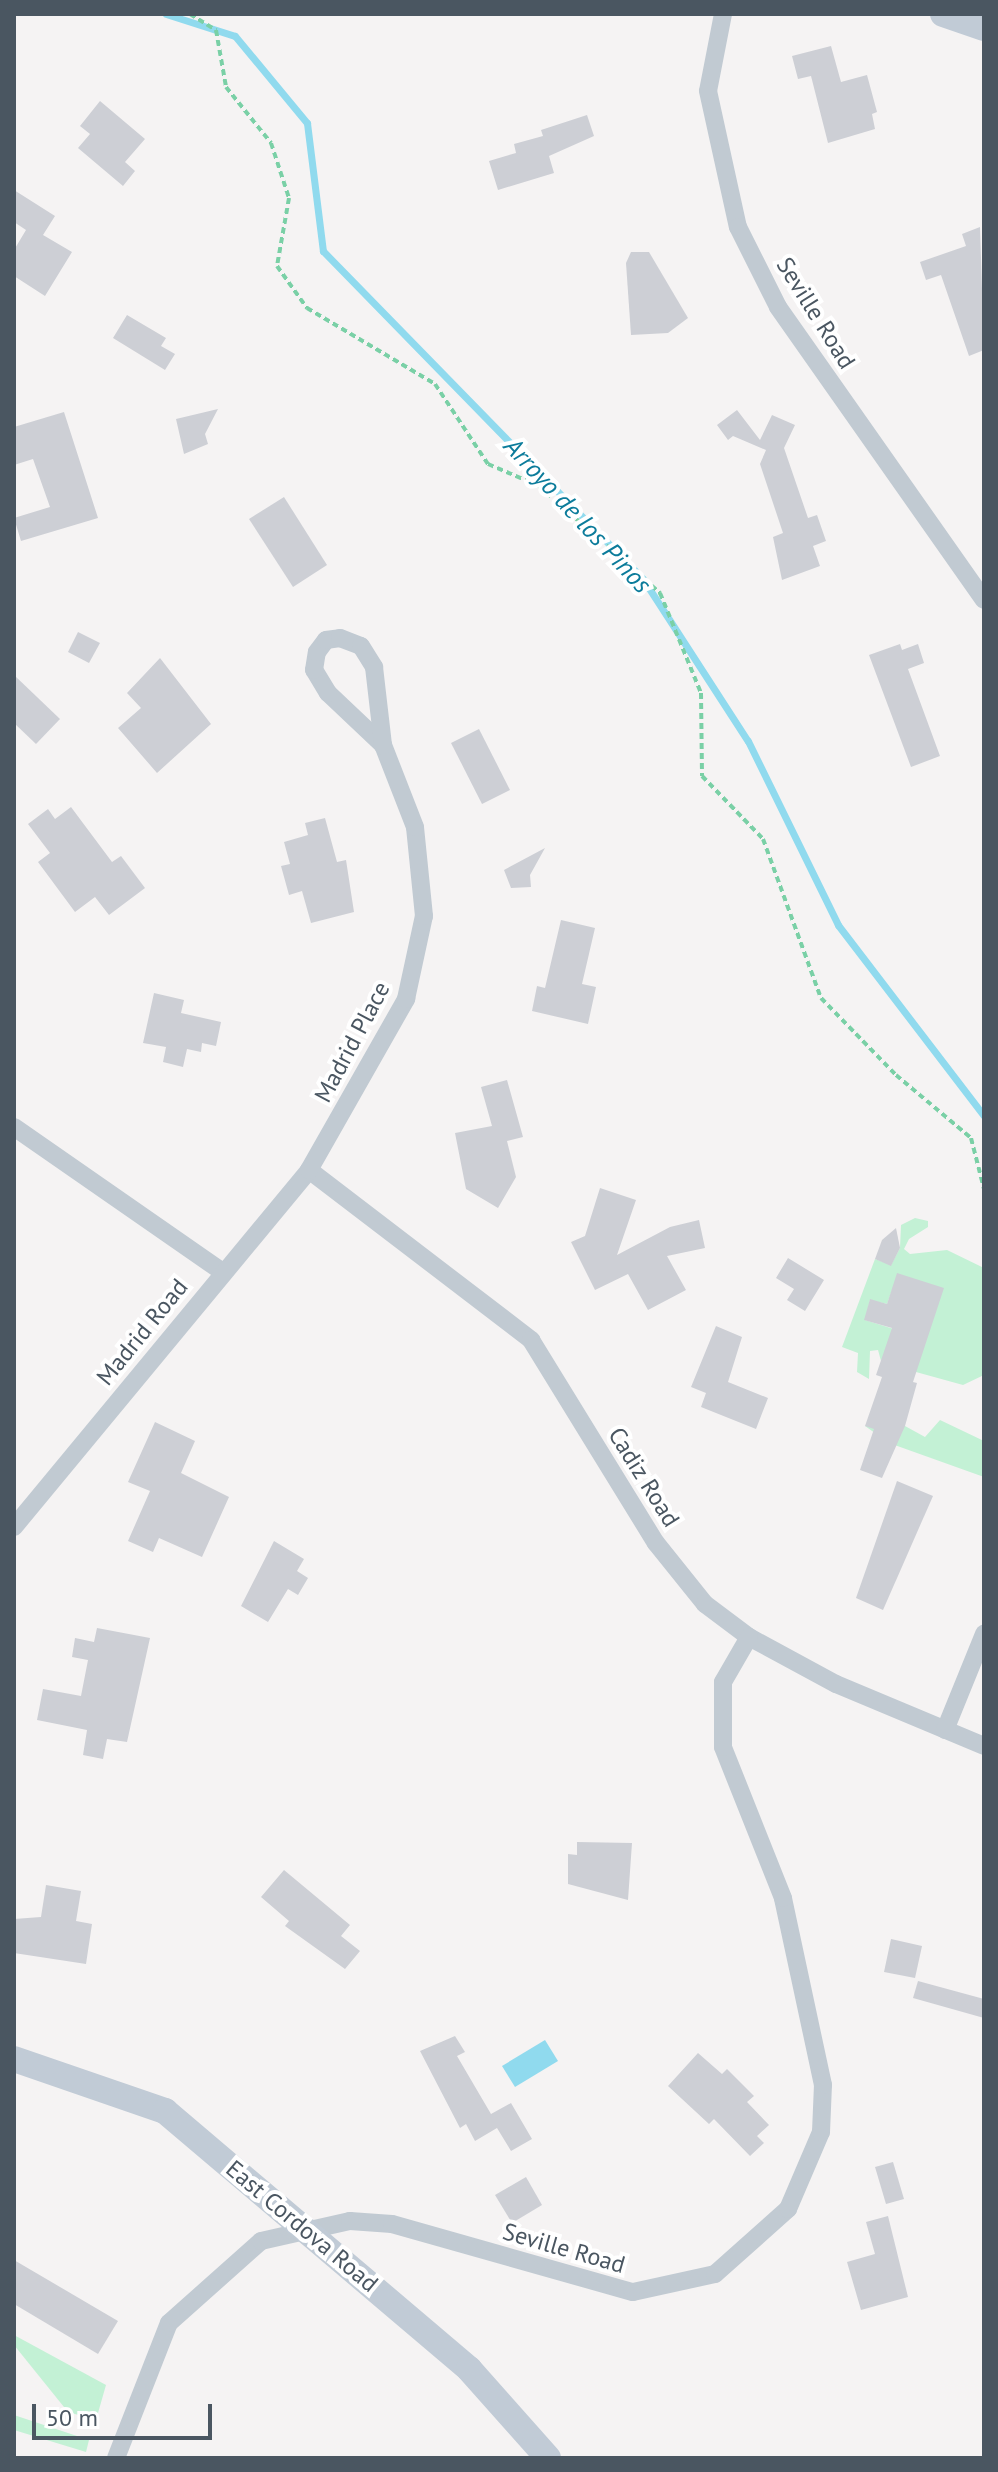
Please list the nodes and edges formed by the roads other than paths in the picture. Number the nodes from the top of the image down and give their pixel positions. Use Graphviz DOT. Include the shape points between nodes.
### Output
graph roads {
  1 [pos="723,14"];
  2 [pos="943,14"];
  3 [pos="984,28"];
  4 [pos="984,600"];
  5 [pos="383,745"];
  6 [pos="14,1127"];
  7 [pos="309,1170"];
  8 [pos="223,1272"];
  9 [pos="14,1527"];
  10 [pos="984,1634"];
  11 [pos="749,1637"];
  12 [pos="945,1730"];
  13 [pos="984,1746"];
  14 [pos="14,2059"];
  15 [pos="305,2228"];
  16 [pos="116,2458"];
  17 [pos="548,2458"];
  1 -- 4 [label="street, Seville Road" via="708,91 738,227 778,307"];
  2 -- 3 [label="street"];
  5 -- 5 [label="street, Madrid Place" via="328,693 314,670 326,640 340,638 361,646 374,667"];
  5 -- 7 [label="street, Madrid Place" via="415,827 422,871 417,959 406,999"];
  6 -- 8 [label="street"];
  7 -- 8 [label="street, Madrid Road"];
  7 -- 11 [label="street, Cadiz Road" via="531,1340 656,1543 705,1604"];
  8 -- 9 [label="street, Madrid Road"];
  10 -- 12 [label="street"];
  11 -- 12 [label="street, Cadiz Road" via="836,1684"];
  11 -- 15 [label="street, Seville Road" via="723,1682 723,1747 783,1898 823,2085 821,2132 788,2209 715,2274 633,2292 392,2224 350,2221"];
  12 -- 13 [label="street, Cadiz Road"];
  14 -- 15 [label="street, East Cordova Road" via="165,2111"];
  15 -- 16 [label="street, Seville Road" via="261,2241 169,2323"];
  15 -- 17 [label="street, East Cordova Road" via="478,2377"];
}
